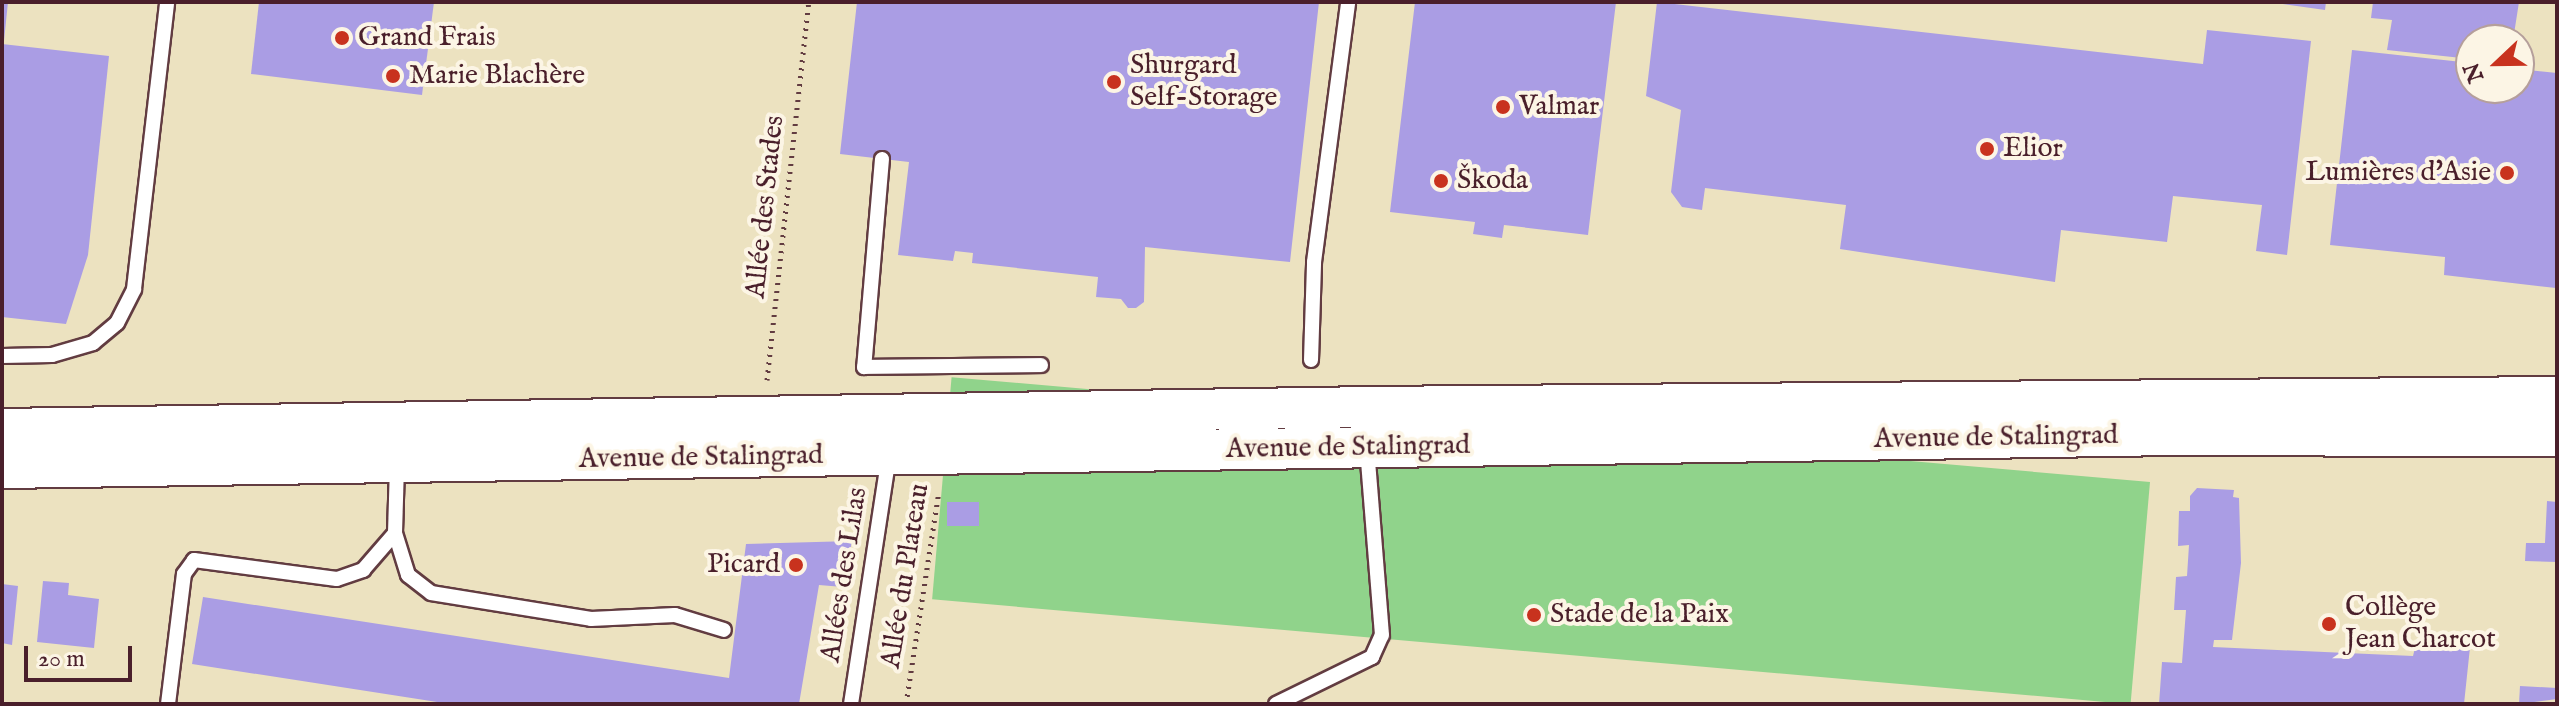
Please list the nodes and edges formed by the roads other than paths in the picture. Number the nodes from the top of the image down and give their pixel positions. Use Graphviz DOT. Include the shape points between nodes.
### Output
graph roads {
  1 [pos="167,2"];
  2 [pos="1348,2"];
  3 [pos="882,159"];
  4 [pos="2,356"];
  5 [pos="1311,360"];
  6 [pos="1041,365"];
  7 [pos="2557,397"];
  8 [pos="2,429"];
  9 [pos="2557,436"];
  10 [pos="1367,448"];
  11 [pos="889,455"];
  12 [pos="397,461"];
  13 [pos="2,468"];
  14 [pos="395,533"];
  15 [pos="724,630"];
  16 [pos="168,704"];
  17 [pos="851,704"];
  18 [pos="1276,704"];
  1 -- 4 [label="lane" via="134,289 117,323 93,343 52,355"];
  2 -- 5 [label="lane" via="1314,262"];
  3 -- 6 [label="lane" via="864,367"];
  7 -- 8 [label="main road, Avenue de Stalingrad"];
  9 -- 10 [label="main road, Avenue de Stalingrad" via="2180,435"];
  10 -- 11 [label="main road, Avenue de Stalingrad"];
  10 -- 18 [label="lane" via="1382,635 1372,657"];
  11 -- 12 [label="main road, Avenue de Stalingrad"];
  11 -- 17 [label="lane, Allées des Lilas"];
  12 -- 13 [label="main road, Avenue de Stalingrad"];
  12 -- 14 [label="lane"];
  14 -- 15 [label="lane" via="408,575 431,593 591,619 675,615"];
  14 -- 16 [label="lane" via="363,570 337,579 194,560 184,574"];
}
